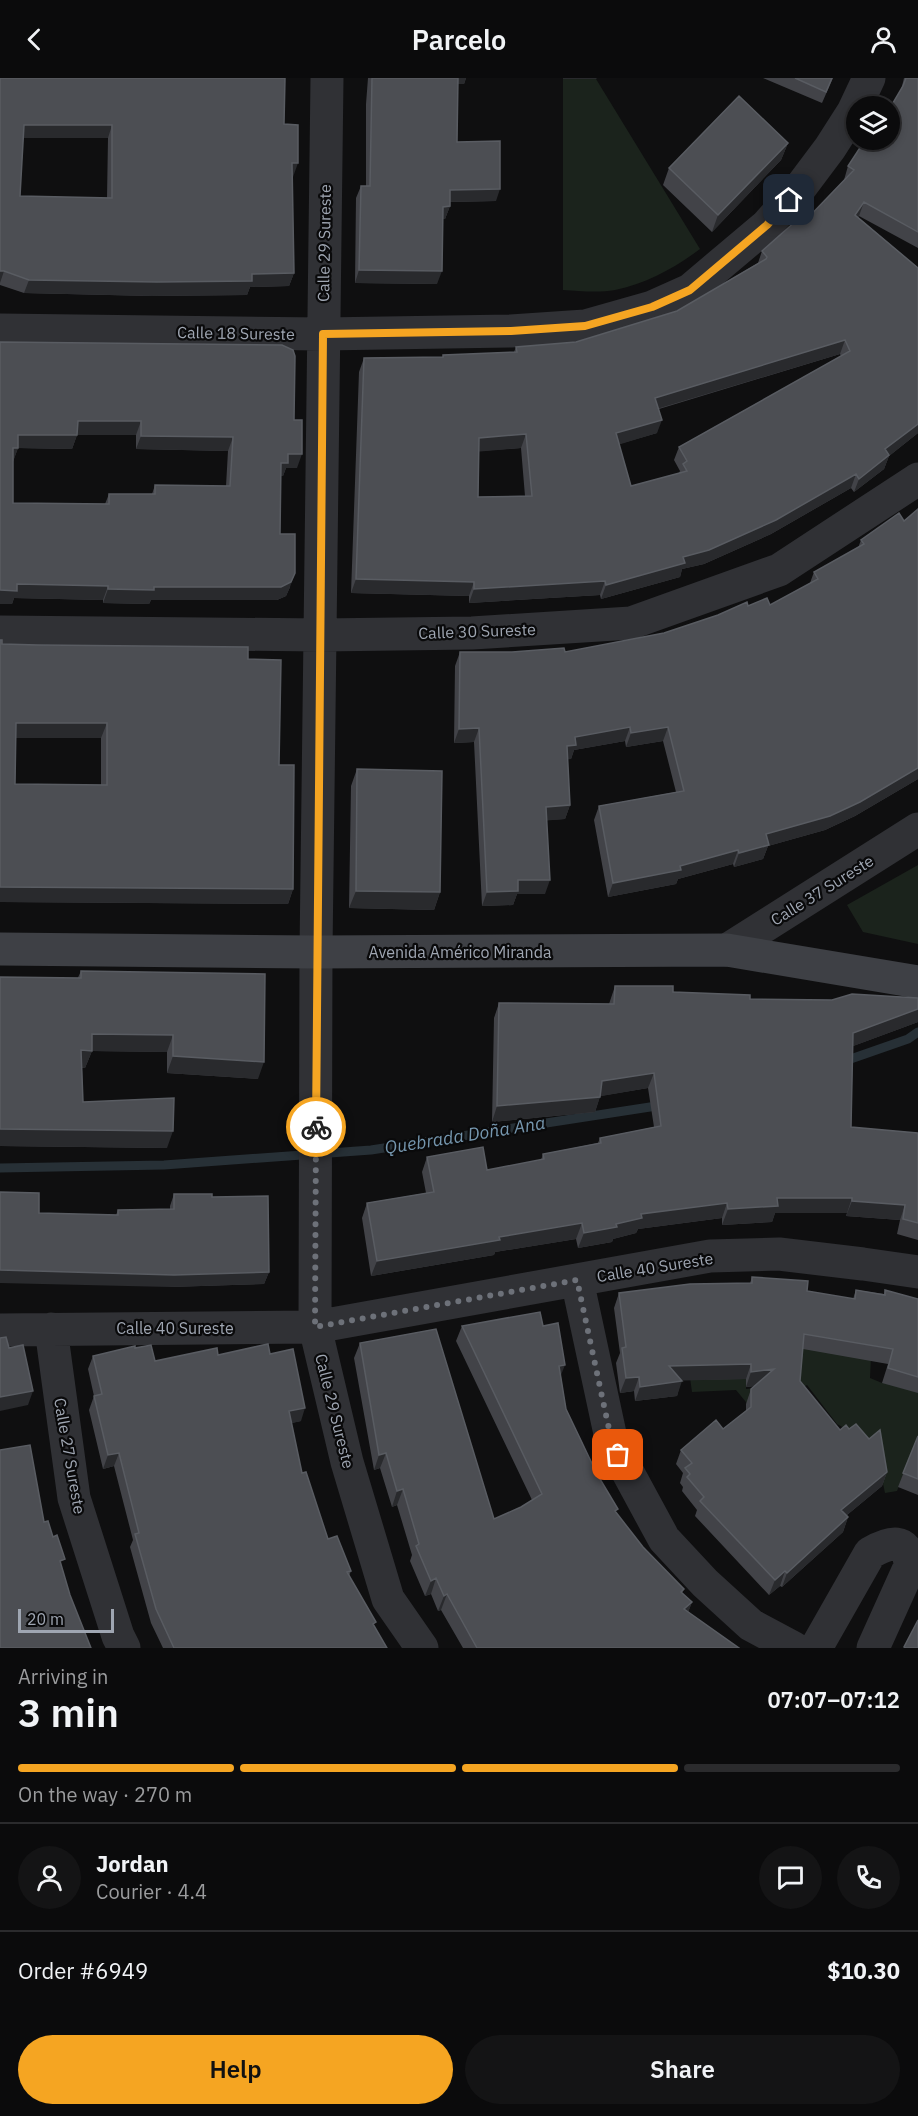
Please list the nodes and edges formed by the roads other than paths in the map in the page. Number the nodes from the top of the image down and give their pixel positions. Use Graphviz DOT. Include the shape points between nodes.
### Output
graph roads {
  1 [pos="327,78"];
  2 [pos="868,78"];
  3 [pos="0,330"];
  4 [pos="323,334"];
  5 [pos="918,478"];
  6 [pos="0,632"];
  7 [pos="321,635"];
  8 [pos="918,829"];
  9 [pos="0,949"];
  10 [pos="727,950"];
  11 [pos="316,952"];
  12 [pos="917,982"];
  13 [pos="918,1272"];
  14 [pos="577,1280"];
  15 [pos="315,1327"];
  16 [pos="51,1329"];
  17 [pos="0,1330"];
  18 [pos="124,1648"];
  19 [pos="422,1648"];
  20 [pos="794,1648"];
  21 [pos="816,1648"];
  22 [pos="873,1648"];
  1 -- 4 [label="street, Calle 29 Sureste"];
  2 -- 4 [label="street, Calle 18 Sureste" via="853,112 800,188 767,225 690,290 652,307 585,326"];
  3 -- 4 [label="street, Calle 18 Sureste"];
  4 -- 7 [label="street, Calle 29 Sureste"];
  5 -- 7 [label="street, Calle 30 Sureste" via="779,570 632,623 472,633"];
  6 -- 7 [label="street, Calle 30 Sureste"];
  7 -- 11 [label="street, Calle 29 Sureste"];
  8 -- 10 [label="street, Calle 37 Sureste"];
  9 -- 11 [label="street, Avenida Américo Miranda"];
  10 -- 11 [label="street, Avenida Américo Miranda"];
  10 -- 12 [label="street, Avenida Américo Miranda"];
  11 -- 15 [label="street, Calle 29 Sureste"];
  13 -- 14 [label="street, Calle 40 Sureste" via="779,1254 710,1257"];
  14 -- 15 [label="street, Calle 40 Sureste"];
  14 -- 20 [label="street" via="612,1443 664,1539 751,1625"];
  15 -- 16 [label="street, Calle 40 Sureste"];
  15 -- 19 [label="street, Calle 29 Sureste" via="347,1462 388,1599"];
  16 -- 17 [label="street, Calle 40 Sureste"];
  16 -- 18 [label="street, Calle 27 Sureste" via="74,1498"];
  21 -- 22 [label="street" via="870,1553 896,1543 904,1547 909,1566"];
}
